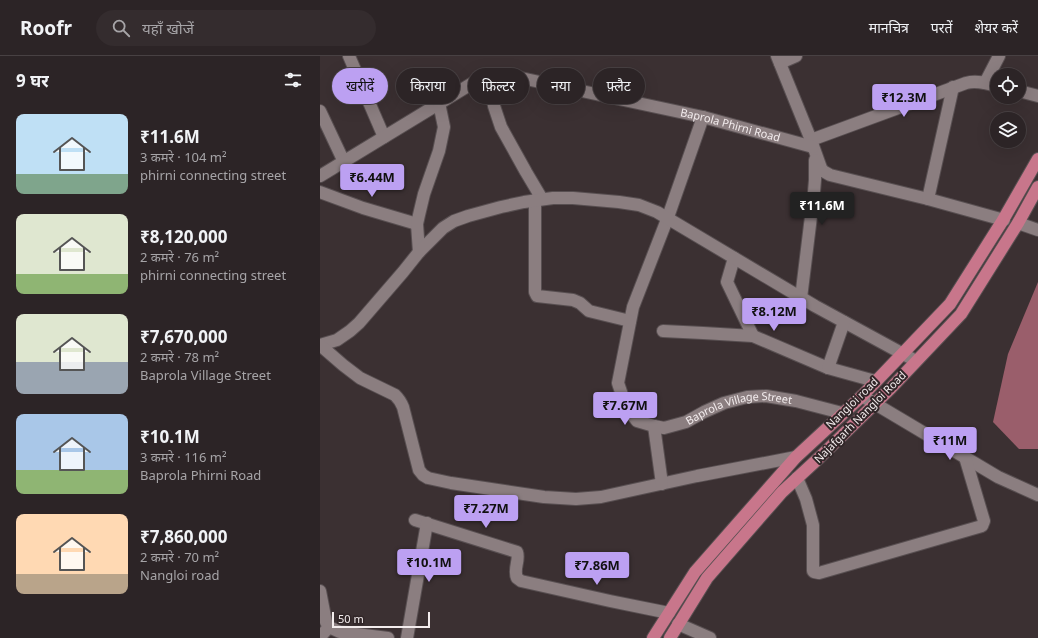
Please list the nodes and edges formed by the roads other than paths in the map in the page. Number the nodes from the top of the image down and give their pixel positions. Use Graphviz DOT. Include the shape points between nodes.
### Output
graph roads {
  1 [pos="349,56"];
  2 [pos="796,56"];
  3 [pos="999,56"];
  4 [pos="779,59"];
  5 [pos="529,80"];
  6 [pos="985,83"];
  7 [pos="990,84"];
  8 [pos="953,87"];
  9 [pos="1026,93"];
  10 [pos="1038,96"];
  11 [pos="438,104"];
  12 [pos="440,104"];
  13 [pos="494,104"];
  14 [pos="320,111"];
  15 [pos="703,117"];
  16 [pos="384,137"];
  17 [pos="813,146"];
  18 [pos="1038,159"];
  19 [pos="344,162"];
  20 [pos="320,176"];
  21 [pos="1038,188"];
  22 [pos="320,192"];
  23 [pos="928,198"];
  24 [pos="538,200"];
  25 [pos="668,217"];
  26 [pos="1004,220"];
  27 [pos="1018,223"];
  28 [pos="417,224"];
  29 [pos="1038,230"];
  30 [pos="419,252"];
  31 [pos="734,258"];
  32 [pos="801,298"];
  33 [pos="630,322"];
  34 [pos="844,322"];
  35 [pos="663,331"];
  36 [pos="753,336"];
  37 [pos="320,345"];
  38 [pos="902,354"];
  39 [pos="916,361"];
  40 [pos="828,368"];
  41 [pos="875,382"];
  42 [pos="862,396"];
  43 [pos="875,403"];
  44 [pos="842,413"];
  45 [pos="654,426"];
  46 [pos="796,457"];
  47 [pos="965,457"];
  48 [pos="797,478"];
  49 [pos="662,484"];
  50 [pos="1038,496"];
  51 [pos="320,591"];
  52 [pos="669,613"];
  53 [pos="678,624"];
  54 [pos="337,632"];
  55 [pos="320,638"];
  56 [pos="388,638"];
  57 [pos="407,638"];
  58 [pos="653,638"];
  59 [pos="670,638"];
  60 [pos="710,638"];
  1 -- 16 [label="street"];
  2 -- 4 [label="street"];
  3 -- 6 [label="street"];
  4 -- 17 [label="street"];
  5 -- 15 [label="street, Baprola Phirni Road"];
  6 -- 7 [label="street"];
  6 -- 8 [label="street" via="971,81"];
  8 -- 17 [label="street"];
  8 -- 23 [label="street"];
  9 -- 10 [label="street"];
  11 -- 16 [label="street"];
  12 -- 28 [label="street" via="444,127"];
  13 -- 24 [label="street" via="501,127"];
  14 -- 19 [label="street"];
  15 -- 17 [label="street, Baprola Phirni Road"];
  15 -- 25 [label="street, Baprola Village Street"];
  16 -- 19 [label="street"];
  17 -- 23 [label="street" via="821,168 826,173"];
  17 -- 32 [label="street" via="815,186"];
  18 -- 26 [label="main road, Nangloi road"];
  19 -- 20 [label="street"];
  21 -- 27 [label="main road, Najafgarh Nangloi Road"];
  22 -- 28 [label="street"];
  23 -- 26 [label="street"];
  24 -- 25 [label="street" via="573,198 633,204"];
  24 -- 30 [label="street" via="500,207 454,221 443,228"];
  24 -- 33 [label="street" via="535,292 537,296 573,300 589,311"];
  25 -- 31 [label="street"];
  25 -- 33 [label="street, Baprola Village Street" via="633,307"];
  26 -- 38 [label="main road, Nangloi road" via="950,304"];
  27 -- 29 [label="street"];
  27 -- 39 [label="main road, Najafgarh Nangloi Road" via="960,314"];
  28 -- 30 [label="street"];
  30 -- 37 [label="street" via="359,323 336,340"];
  31 -- 32 [label="street"];
  31 -- 36 [label="street" via="727,282"];
  32 -- 34 [label="street"];
  33 -- 45 [label="street, Baprola Village Street" via="618,383 626,407 637,422"];
  34 -- 38 [label="street"];
  34 -- 40 [label="street"];
  35 -- 36 [label="street"];
  36 -- 40 [label="street"];
  37 -- 49 [label="street" via="360,378 398,398 403,407 419,470 428,478 576,500 602,498"];
  38 -- 39 [label="street"];
  38 -- 41 [label="main road, Nangloi road"];
  39 -- 43 [label="main road, Najafgarh Nangloi Road"];
  40 -- 41 [label="street"];
  41 -- 42 [label="main road, Nangloi road"];
  42 -- 43 [label="street"];
  42 -- 44 [label="main road, Nangloi road"];
  43 -- 47 [label="street"];
  43 -- 48 [label="main road, Najafgarh Nangloi Road"];
  44 -- 45 [label="street, Baprola Village Street" via="796,401 766,396 747,397 704,412 686,422 664,428"];
  44 -- 46 [label="main road, Nangloi road"];
  45 -- 49 [label="street"];
  46 -- 49 [label="street"];
  46 -- 52 [label="main road, Nangloi road" via="696,572"];
  47 -- 48 [label="street" via="984,521 982,526 820,573 813,571 813,526"];
  47 -- 50 [label="street"];
  48 -- 53 [label="main road, Najafgarh Nangloi Road" via="707,578"];
  51 -- 54 [label="street" via="326,622"];
  52 -- 57 [label="street" via="521,581 515,573 517,552 421,521"];
  52 -- 58 [label="main road, Nangloi road"];
  53 -- 59 [label="main road, Najafgarh Nangloi Road"];
  53 -- 60 [label="street"];
  54 -- 55 [label="street"];
  54 -- 56 [label="street"];
}
